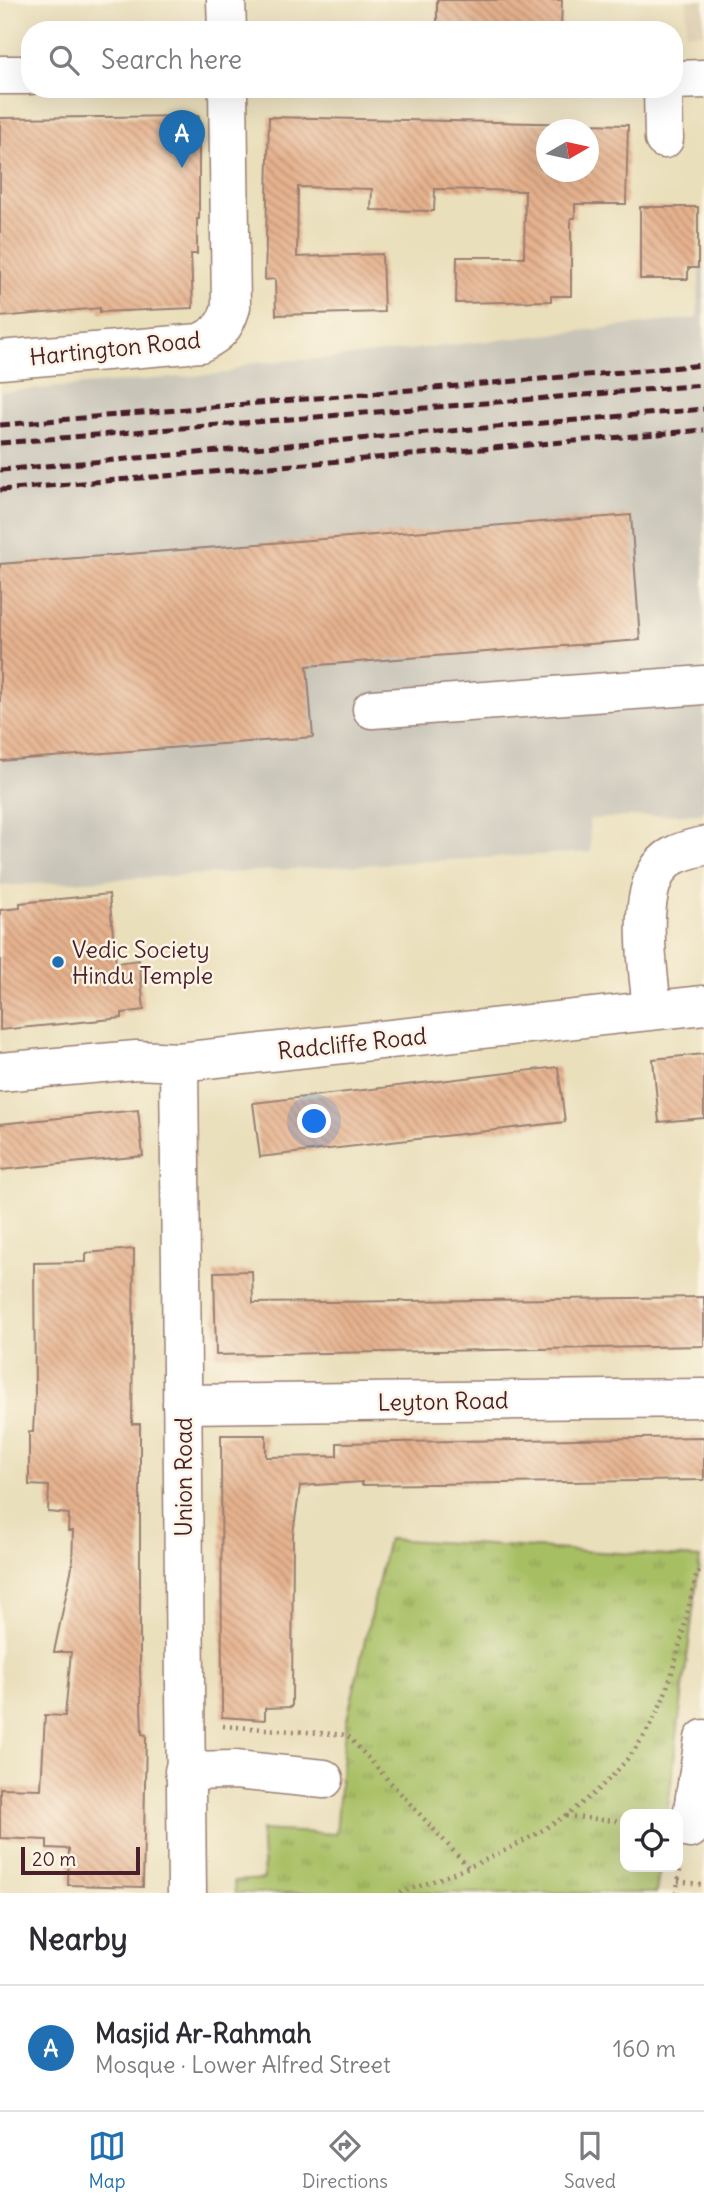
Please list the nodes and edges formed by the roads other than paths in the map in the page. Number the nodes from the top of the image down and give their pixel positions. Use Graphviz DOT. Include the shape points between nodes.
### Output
graph roads {
  1 [pos="226,0"];
  2 [pos="227,21"];
  3 [pos="0,75"];
  4 [pos="21,75"];
  5 [pos="683,79"];
  6 [pos="704,79"];
  7 [pos="228,98"];
  8 [pos="663,98"];
  9 [pos="664,139"];
  10 [pos="0,359"];
  11 [pos="704,685"];
  12 [pos="372,709"];
  13 [pos="704,846"];
  14 [pos="704,1005"];
  15 [pos="652,1010"];
  16 [pos="179,1062"];
  17 [pos="0,1072"];
  18 [pos="704,1398"];
  19 [pos="182,1405"];
  20 [pos="704,1739"];
  21 [pos="184,1771"];
  22 [pos="324,1779"];
  23 [pos="690,1829"];
  24 [pos="187,1893"];
  1 -- 2 [label="street"];
  3 -- 4 [label="street"];
  5 -- 6 [label="street"];
  7 -- 10 [label="street, Hartington Road" via="231,307 225,327 200,343"];
  8 -- 9 [label="street"];
  11 -- 12 [label="street"];
  13 -- 15 [label="street" via="671,857 649,889 646,911"];
  14 -- 15 [label="street, Radcliffe Road"];
  15 -- 16 [label="street, Radcliffe Road"];
  16 -- 17 [label="street, Radcliffe Road" via="136,1060"];
  16 -- 19 [label="street, Union Road"];
  18 -- 19 [label="street, Leyton Road"];
  19 -- 21 [label="street, Union Road"];
  20 -- 23 [label="street"];
  21 -- 22 [label="street" via="236,1770"];
  21 -- 24 [label="street, Union Road"];
}
